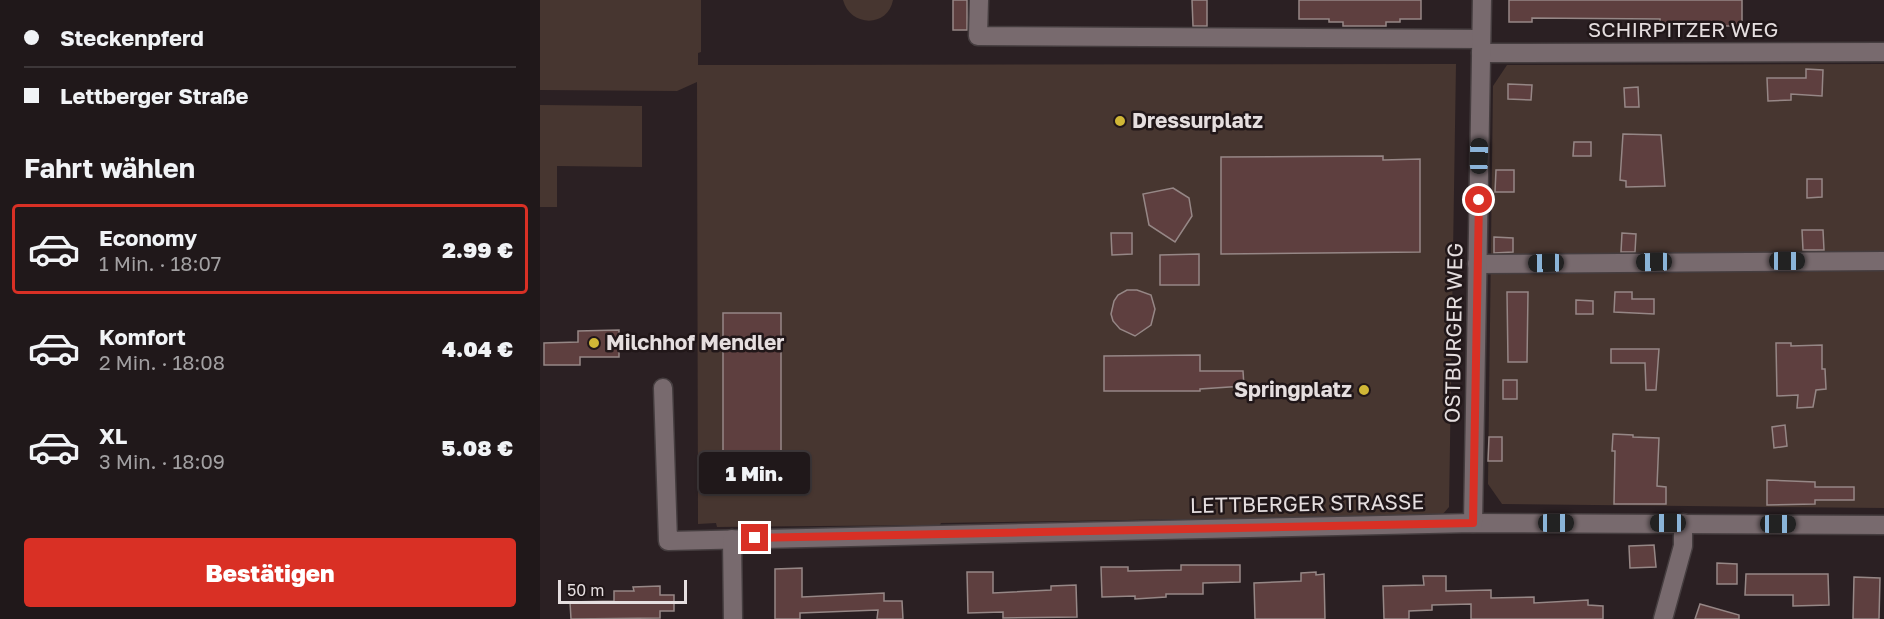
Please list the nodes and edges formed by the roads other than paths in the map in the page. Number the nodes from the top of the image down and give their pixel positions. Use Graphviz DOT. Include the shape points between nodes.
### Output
graph roads {
  1 [pos="979,0"];
  2 [pos="1482,0"];
  3 [pos="1481,46"];
  4 [pos="1884,52"];
  5 [pos="1884,261"];
  6 [pos="1478,264"];
  7 [pos="663,387"];
  8 [pos="1473,523"];
  9 [pos="1683,523"];
  10 [pos="1884,525"];
  11 [pos="732,538"];
  12 [pos="733,619"];
  13 [pos="1663,619"];
  1 -- 3 [label="street, SCHIRPITZER WEG" via="978,36"];
  2 -- 3 [label="street, OSTBURGER WEG"];
  3 -- 4 [label="street, SCHIRPITZER WEG"];
  3 -- 6 [label="street, OSTBURGER WEG"];
  5 -- 6 [label="street"];
  6 -- 8 [label="street, OSTBURGER WEG"];
  7 -- 11 [label="street, LETTBERGER STRASSE" via="668,541"];
  8 -- 9 [label="street, LETTBERGER STRASSE"];
  8 -- 11 [label="street, LETTBERGER STRASSE"];
  9 -- 10 [label="street, LETTBERGER STRASSE"];
  9 -- 13 [label="street" via="1683,546"];
  11 -- 12 [label="street"];
}
